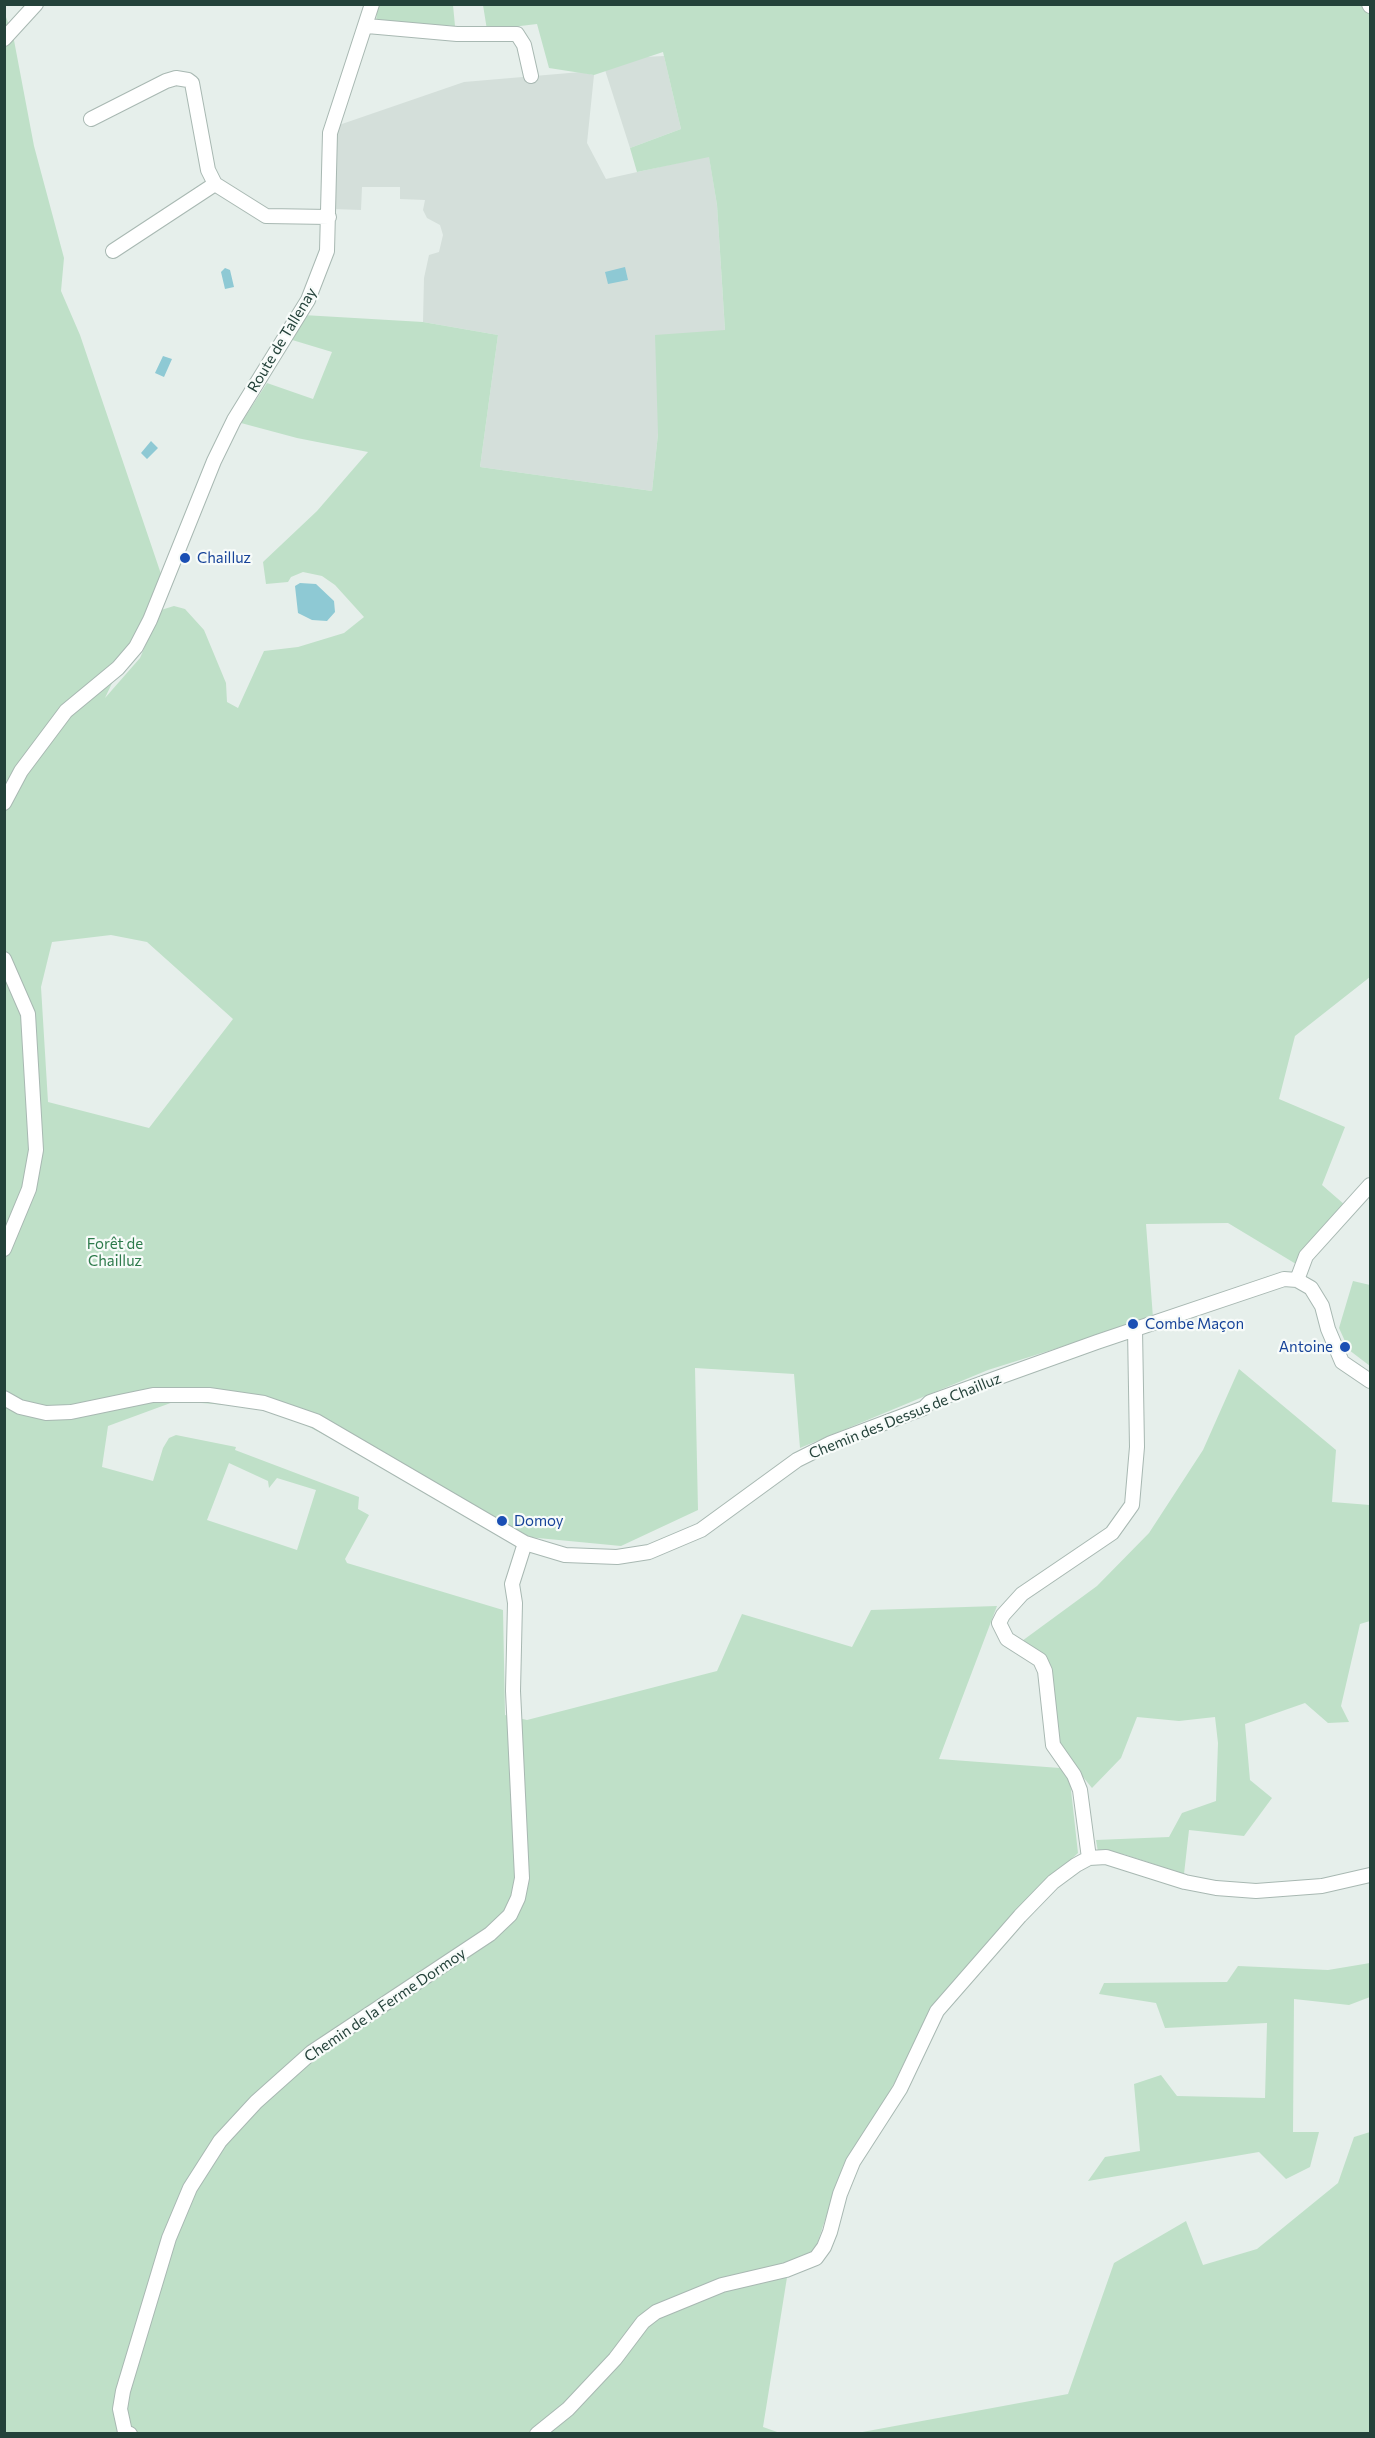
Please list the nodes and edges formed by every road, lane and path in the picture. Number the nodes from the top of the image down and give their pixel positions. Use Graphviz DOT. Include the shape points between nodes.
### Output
graph roads {
  1 [pos="36,4"];
  2 [pos="372,4"];
  3 [pos="368,26"];
  4 [pos="4,39"];
  5 [pos="531,76"];
  6 [pos="91,119"];
  7 [pos="215,184"];
  8 [pos="329,217"];
  9 [pos="113,252"];
  10 [pos="4,803"];
  11 [pos="4,959"];
  12 [pos="1371,1185"];
  13 [pos="4,1249"];
  14 [pos="1297,1280"];
  15 [pos="1136,1329"];
  16 [pos="1371,1381"];
  17 [pos="4,1398"];
  18 [pos="525,1543"];
  19 [pos="1089,1858"];
  20 [pos="1371,1875"];
  21 [pos="130,2433"];
  22 [pos="537,2433"];
  1 -- 4 [label="street"];
  2 -- 3 [label="street, Route de Tallenay"];
  3 -- 5 [label="street" via="457,34 517,34 524,45"];
  3 -- 8 [label="street, Route de Tallenay" via="330,134"];
  6 -- 7 [label="street" via="166,81 188,80 192,83 208,170"];
  7 -- 8 [label="street" via="266,216"];
  7 -- 9 [label="street"];
  8 -- 10 [label="street, Route de Tallenay" via="327,251 308,300 234,420 136,647 118,668 66,711 32,755"];
  11 -- 13 [label="street" via="28,1014 36,1150 29,1189"];
  12 -- 14 [label="street" via="1306,1256"];
  14 -- 15 [label="street, Chemin des Dessus de Chailluz" via="1284,1280"];
  14 -- 16 [label="street" via="1317,1294 1342,1362"];
  15 -- 18 [label="street, Chemin des Dessus de Chailluz" via="930,1402 924,1408 831,1443 797,1460 701,1530 649,1552 582,1557"];
  15 -- 19 [label="street" via="1137,1447 1132,1505 1112,1533 1022,1594 999,1623 1006,1639 1040,1660 1045,1671 1053,1745 1080,1790"];
  17 -- 18 [label="street, Chemin des Dessus de Chailluz" via="20,1407 46,1413 153,1395 210,1395 264,1402 316,1421"];
  18 -- 21 [label="street, Chemin de la Ferme Dormoy" via="512,1584 522,1878 518,1898 510,1915 490,1934 312,2052 220,2141 189,2188 169,2238 123,2391 120,2409 125,2432"];
  19 -- 20 [label="street" via="1106,1857 1185,1882 1256,1891 1322,1886"];
  19 -- 22 [label="street" via="1053,1882 937,2011 900,2089 853,2162 830,2232 816,2258 786,2270 722,2285 656,2312 568,2409"];
}
